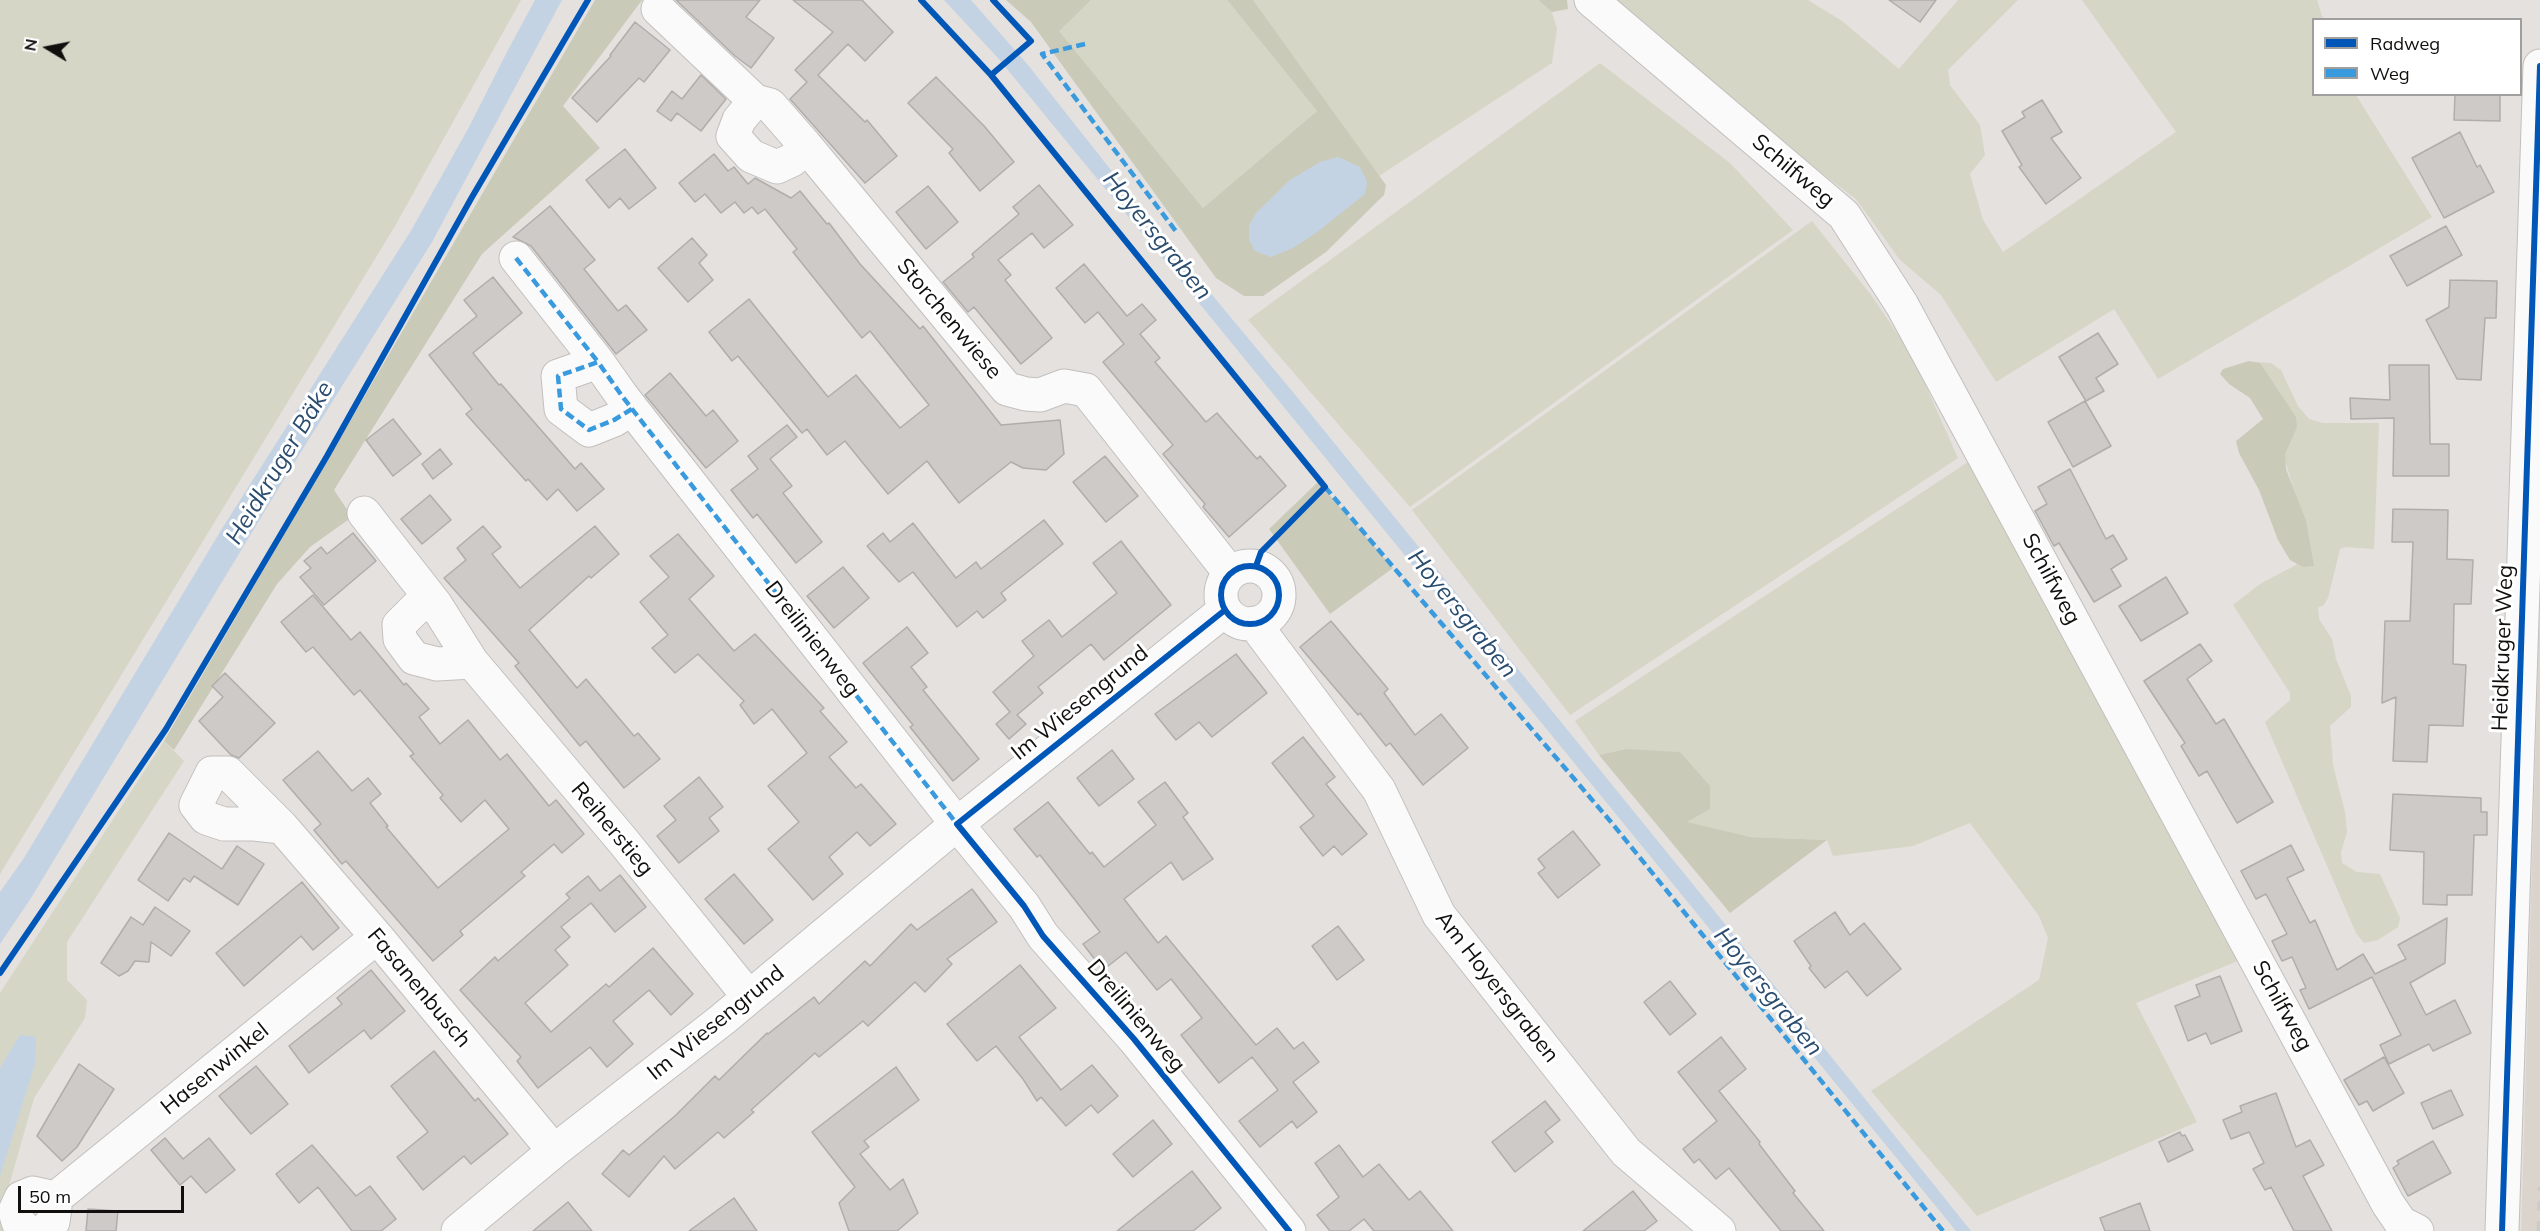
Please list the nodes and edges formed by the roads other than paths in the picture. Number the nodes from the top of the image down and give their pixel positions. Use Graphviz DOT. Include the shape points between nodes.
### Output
graph roads {
  1 [pos="1591,0"];
  2 [pos="658,9"];
  3 [pos="2540,66"];
  4 [pos="755,101"];
  5 [pos="806,146"];
  6 [pos="516,258"];
  7 [pos="598,362"];
  8 [pos="632,409"];
  9 [pos="364,513"];
  10 [pos="1230,573"];
  11 [pos="436,605"];
  12 [pos="1239,616"];
  13 [pos="472,662"];
  14 [pos="957,824"];
  15 [pos="282,827"];
  16 [pos="378,937"];
  17 [pos="749,997"];
  18 [pos="554,1151"];
  19 [pos="48,1216"];
  20 [pos="27,1231"];
  21 [pos="458,1231"];
  22 [pos="1289,1231"];
  23 [pos="1719,1231"];
  24 [pos="2417,1231"];
  25 [pos="2502,1231"];
  1 -- 24 [label="street, Schilfweg" via="1844,215 1902,305 2388,1204 2401,1223"];
  2 -- 4 [label="street, Storchenwiese"];
  3 -- 25 [label="street, Heidkruger Weg"];
  4 -- 5 [label="street, Storchenwiese" via="770,105"];
  4 -- 5 [label="street" via="739,120 733,136 751,156 777,167 792,160"];
  5 -- 10 [label="street, Storchenwiese" via="1007,389 1026,394 1064,386 1086,390"];
  6 -- 7 [label="street, Dreilinienweg"];
  7 -- 8 [label="street, Dreilinienweg"];
  7 -- 8 [label="street" via="558,376 561,409 589,430"];
  8 -- 14 [label="street, Dreilinienweg"];
  9 -- 11 [label="street, Reiherstieg"];
  10 -- 12 [label="street" via="1221,594"];
  10 -- 12 [label="street, Im Wiesengrund" via="1256,566 1276,583 1279,596 1274,610 1263,620"];
  11 -- 13 [label="street, Reiherstieg"];
  11 -- 13 [label="street" via="419,605 399,625 400,639 414,658 436,664"];
  12 -- 14 [label="street, Im Wiesengrund"];
  12 -- 23 [label="street, Am Hoyersgraben" via="1379,790 1439,915 1626,1152"];
  13 -- 17 [label="street, Reiherstieg"];
  14 -- 17 [label="street, Im Wiesengrund"];
  14 -- 22 [label="street, Dreilinienweg" via="1024,906 1043,936 1114,1015"];
  15 -- 16 [label="street, Fasanenbusch"];
  16 -- 18 [label="street, Fasanenbusch"];
  16 -- 19 [label="street, Hasenwinkel"];
  17 -- 18 [label="street, Im Wiesengrund"];
  18 -- 21 [label="street, Im Wiesengrund"];
  19 -- 20 [label="street, Hasenwinkel" via="40,1193 21,1198 15,1216"];
}
